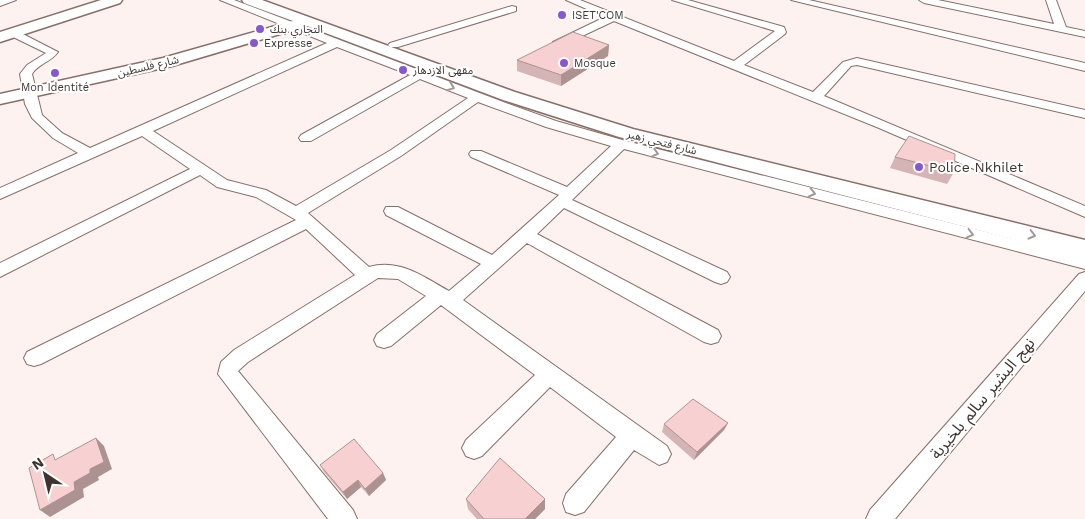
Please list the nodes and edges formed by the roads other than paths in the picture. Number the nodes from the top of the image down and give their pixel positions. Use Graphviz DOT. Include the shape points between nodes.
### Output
graph roads {
  1 [pos="11,0"];
  2 [pos="99,0"];
  3 [pos="115,0"];
  4 [pos="225,0"];
  5 [pos="249,0"];
  6 [pos="272,0"];
  7 [pos="571,0"];
  8 [pos="677,0"];
  9 [pos="924,0"];
  10 [pos="1051,0"];
  11 [pos="803,1"];
  12 [pos="0,3"];
  13 [pos="968,4"];
  14 [pos="512,9"];
  15 [pos="614,17"];
  16 [pos="297,23"];
  17 [pos="1061,29"];
  18 [pos="4,33"];
  19 [pos="1085,34"];
  20 [pos="337,43"];
  21 [pos="394,45"];
  22 [pos="550,47"];
  23 [pos="735,66"];
  24 [pos="1085,67"];
  25 [pos="419,75"];
  26 [pos="31,89"];
  27 [pos="0,93"];
  28 [pos="477,97"];
  29 [pos="815,98"];
  30 [pos="0,99"];
  31 [pos="1085,114"];
  32 [pos="144,131"];
  33 [pos="306,138"];
  34 [pos="620,144"];
  35 [pos="91,154"];
  36 [pos="476,154"];
  37 [pos="201,169"];
  38 [pos="0,194"];
  39 [pos="567,198"];
  40 [pos="392,211"];
  41 [pos="1085,212"];
  42 [pos="302,217"];
  43 [pos="1085,234"];
  44 [pos="526,235"];
  45 [pos="1085,250"];
  46 [pos="493,263"];
  47 [pos="1085,263"];
  48 [pos="0,271"];
  49 [pos="366,275"];
  50 [pos="721,277"];
  51 [pos="1085,279"];
  52 [pos="445,298"];
  53 [pos="711,336"];
  54 [pos="384,340"];
  55 [pos="34,358"];
  56 [pos="550,374"];
  57 [pos="632,436"];
  58 [pos="474,448"];
  59 [pos="659,454"];
  60 [pos="575,503"];
  61 [pos="344,519"];
  62 [pos="880,519"];
  1 -- 12 [label="street"];
  2 -- 18 [label="street"];
  3 -- 18 [label="street"];
  4 -- 16 [label="street"];
  5 -- 16 [label="street, شارع فتحي زهير"];
  6 -- 21 [label="street, شارع فتحي زهير"];
  7 -- 15 [label="street"];
  8 -- 23 [label="street" via="780,29 781,32"];
  9 -- 13 [label="street"];
  10 -- 17 [label="street"];
  11 -- 24 [label="street"];
  13 -- 17 [label="street"];
  14 -- 21 [label="street"];
  15 -- 22 [label="street"];
  15 -- 23 [label="street"];
  16 -- 20 [label="street"];
  16 -- 26 [label="street, شارع فلسطين" via="166,62"];
  16 -- 45 [label="street, شارع فتحي زهير, one-way" via="626,133"];
  17 -- 19 [label="street"];
  18 -- 26 [label="street" via="52,52 27,70"];
  20 -- 25 [label="street"];
  20 -- 32 [label="street"];
  21 -- 43 [label="street, شارع فتحي زهير" via="573,107"];
  23 -- 29 [label="street"];
  25 -- 28 [label="street, one-way"];
  25 -- 33 [label="street"];
  26 -- 27 [label="street, شارع فلسطين"];
  26 -- 30 [label="street, شارع فلسطين"];
  26 -- 35 [label="street" via="36,116 65,141"];
  28 -- 34 [label="street" via="551,124"];
  28 -- 42 [label="street"];
  29 -- 31 [label="street" via="847,64 857,61"];
  29 -- 41 [label="street"];
  32 -- 35 [label="street"];
  32 -- 37 [label="street"];
  34 -- 39 [label="street"];
  34 -- 47 [label="street, one-way"];
  35 -- 38 [label="street"];
  36 -- 39 [label="street"];
  37 -- 42 [label="street" via="222,184 261,193"];
  37 -- 48 [label="street"];
  39 -- 44 [label="street"];
  39 -- 50 [label="street"];
  40 -- 46 [label="street"];
  42 -- 49 [label="street"];
  42 -- 55 [label="street"];
  44 -- 46 [label="street"];
  44 -- 53 [label="street"];
  46 -- 52 [label="street"];
  49 -- 52 [label="street" via="383,270 404,274"];
  49 -- 61 [label="street" via="241,356 228,368 228,374"];
  51 -- 62 [label="street, نهج البشير سالم بلخيرية"];
  52 -- 54 [label="street"];
  52 -- 56 [label="street"];
  56 -- 57 [label="street"];
  56 -- 58 [label="street"];
  57 -- 59 [label="street"];
  57 -- 60 [label="street"];
}
